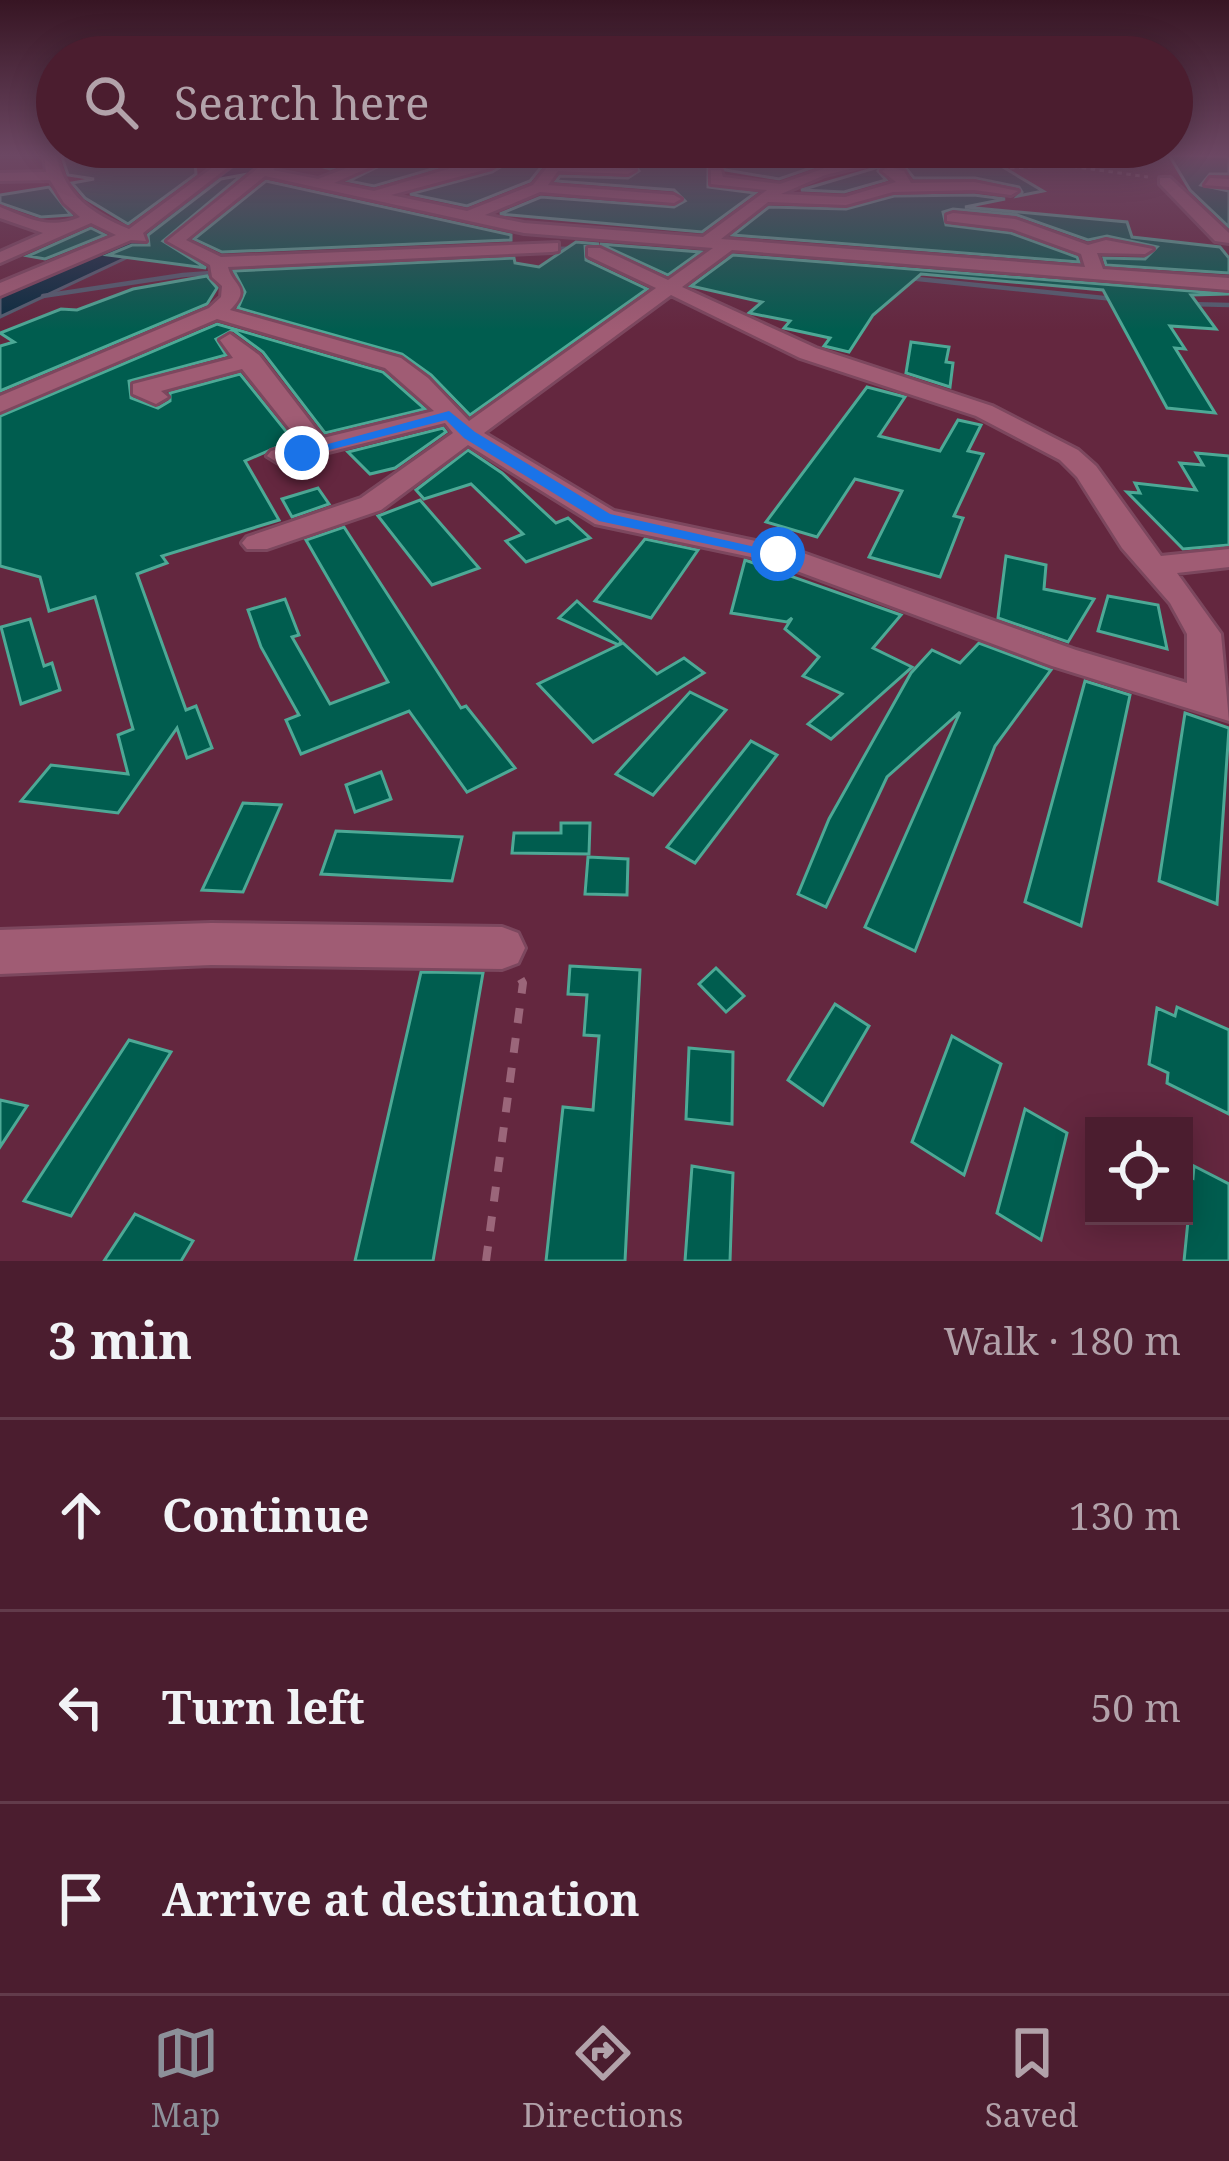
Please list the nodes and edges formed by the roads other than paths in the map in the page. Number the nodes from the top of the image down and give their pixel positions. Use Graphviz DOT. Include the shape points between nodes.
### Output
graph roads {
  1 [pos="7,213"];
  2 [pos="84,213"];
  3 [pos="162,213"];
  4 [pos="207,213"];
  5 [pos="448,213"];
  6 [pos="478,213"];
  7 [pos="628,213"];
  8 [pos="753,213"];
  9 [pos="1196,213"];
  10 [pos="92,217"];
  11 [pos="466,217"];
  12 [pos="953,218"];
  13 [pos="57,230"];
  14 [pos="615,235"];
  15 [pos="133,236"];
  16 [pos="1229,238"];
  17 [pos="171,241"];
  18 [pos="591,243"];
  19 [pos="717,246"];
  20 [pos="1015,246"];
  21 [pos="3,255"];
  22 [pos="1144,256"];
  23 [pos="1092,261"];
  24 [pos="67,264"];
  25 [pos="218,267"];
  26 [pos="1020,268"];
  27 [pos="0,277"];
  28 [pos="24,281"];
  29 [pos="1229,284"];
  30 [pos="668,289"];
  31 [pos="0,290"];
  32 [pos="217,312"];
  33 [pos="230,340"];
  34 [pos="251,360"];
  35 [pos="156,397"];
  36 [pos="0,406"];
  37 [pos="459,425"];
  38 [pos="319,450"];
  39 [pos="280,456"];
  40 [pos="257,543"];
  41 [pos="1229,558"];
  42 [pos="1154,566"];
  43 [pos="1217,704"];
  44 [pos="502,948"];
  45 [pos="0,952"];
  1 -- 13 [label="street"];
  2 -- 10 [label="street"];
  3 -- 15 [label="street"];
  4 -- 17 [label="street"];
  5 -- 11 [label="street"];
  6 -- 11 [label="street"];
  7 -- 18 [label="street"];
  8 -- 19 [label="street"];
  9 -- 16 [label="street"];
  10 -- 13 [label="street"];
  10 -- 15 [label="street"];
  11 -- 18 [label="street"];
  12 -- 23 [label="street" via="1016,224"];
  13 -- 21 [label="street"];
  14 -- 18 [label="street"];
  14 -- 19 [label="street"];
  14 -- 25 [label="street" via="608,244"];
  15 -- 17 [label="street"];
  15 -- 24 [label="street"];
  17 -- 25 [label="street"];
  18 -- 30 [label="street"];
  19 -- 26 [label="street"];
  19 -- 30 [label="street"];
  20 -- 26 [label="street"];
  21 -- 24 [label="street"];
  22 -- 23 [label="street"];
  23 -- 26 [label="street"];
  23 -- 29 [label="street"];
  24 -- 28 [label="street"];
  25 -- 32 [label="street" via="234,290"];
  27 -- 28 [label="street"];
  28 -- 31 [label="street"];
  30 -- 37 [label="street"];
  30 -- 42 [label="street" via="808,353 1030,433 1087,472"];
  32 -- 36 [label="street"];
  32 -- 37 [label="street" via="393,363"];
  33 -- 34 [label="street"];
  34 -- 35 [label="street" via="141,389"];
  34 -- 38 [label="street"];
  37 -- 38 [label="street"];
  37 -- 40 [label="street" via="371,504"];
  37 -- 43 [label="street" via="605,518 778,554"];
  38 -- 39 [label="street"];
  41 -- 42 [label="street"];
  42 -- 43 [label="street" via="1204,634"];
  44 -- 45 [label="street" via="211,944"];
}
